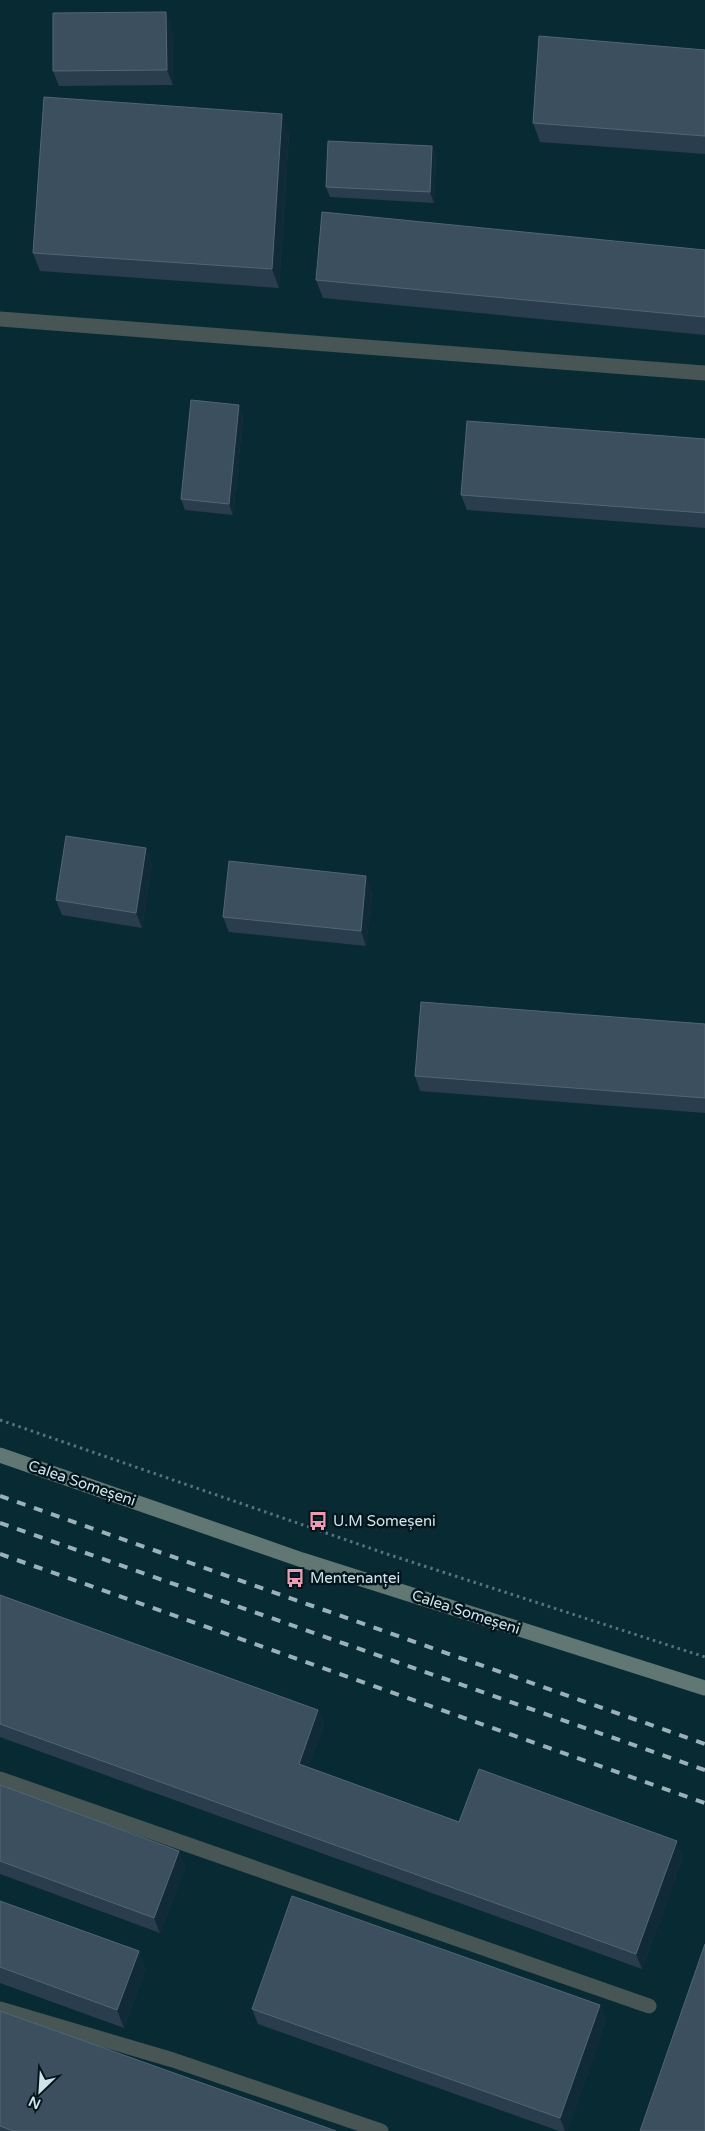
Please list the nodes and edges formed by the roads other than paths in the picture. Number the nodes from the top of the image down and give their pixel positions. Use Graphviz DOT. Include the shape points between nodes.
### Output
graph roads {
  1 [pos="0,319"];
  2 [pos="705,373"];
  3 [pos="0,1455"];
  4 [pos="705,1688"];
  5 [pos="0,1779"];
  6 [pos="650,2006"];
  7 [pos="0,2009"];
  8 [pos="381,2131"];
  1 -- 2 [label="street"];
  3 -- 4 [label="main road, Calea Someșeni" via="302,1560"];
  5 -- 6 [label="street"];
  7 -- 8 [label="street" via="173,2060"];
}
